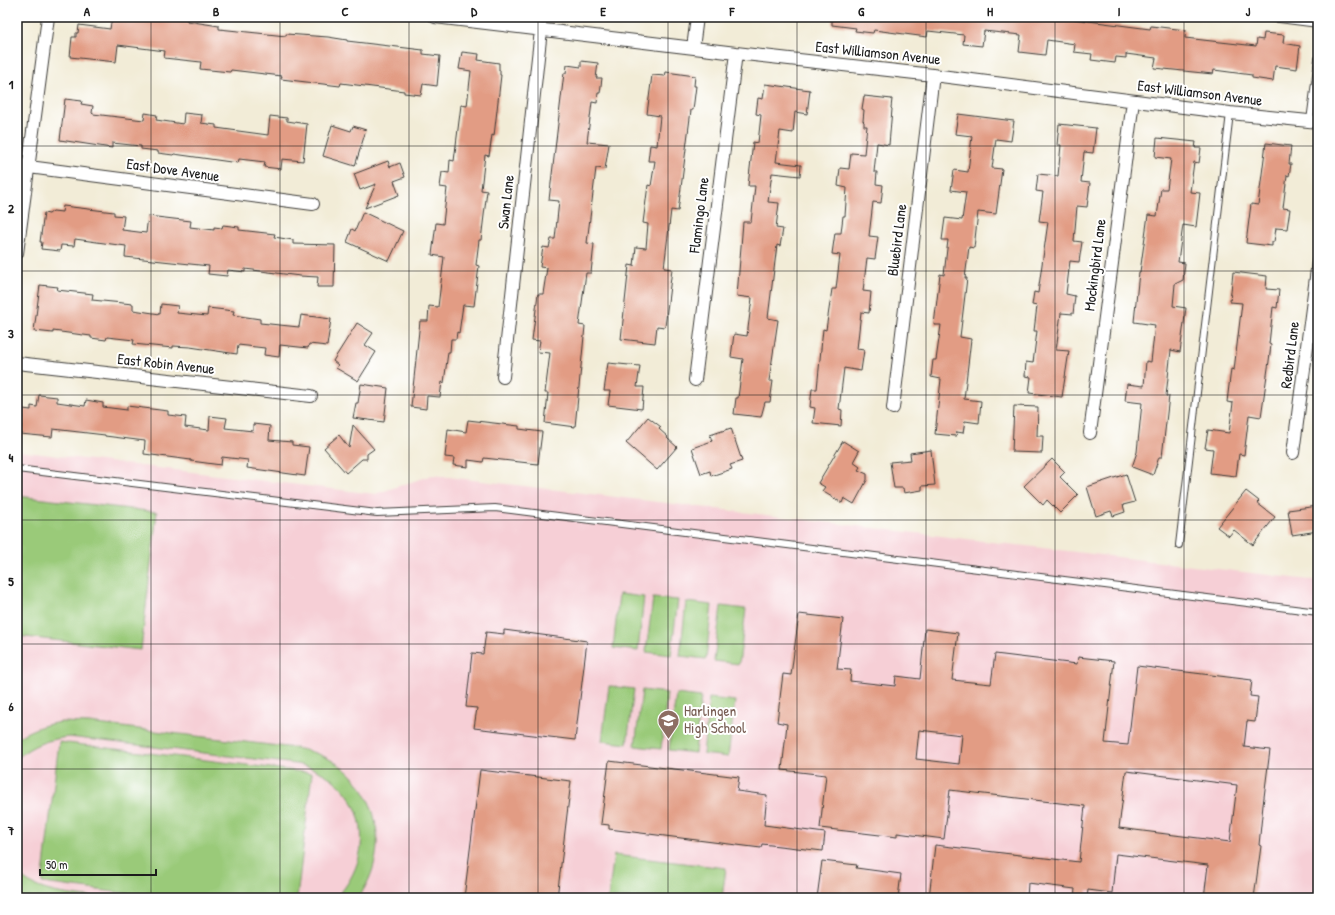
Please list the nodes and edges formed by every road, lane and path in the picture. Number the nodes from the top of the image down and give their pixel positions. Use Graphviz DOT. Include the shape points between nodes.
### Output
graph roads {
  1 [pos="48,17"];
  2 [pos="435,17"];
  3 [pos="697,17"];
  4 [pos="1264,17"];
  5 [pos="1318,24"];
  6 [pos="541,30"];
  7 [pos="693,48"];
  8 [pos="736,53"];
  9 [pos="1318,59"];
  10 [pos="933,75"];
  11 [pos="1133,101"];
  12 [pos="1230,113"];
  13 [pos="1314,121"];
  14 [pos="29,167"];
  15 [pos="313,204"];
  16 [pos="17,252"];
  17 [pos="1318,262"];
  18 [pos="17,363"];
  19 [pos="503,377"];
  20 [pos="694,380"];
  21 [pos="311,396"];
  22 [pos="893,408"];
  23 [pos="1090,433"];
  24 [pos="1293,453"];
  25 [pos="17,469"];
  26 [pos="1178,545"];
  27 [pos="1318,612"];
  1 -- 14 [label="street"];
  2 -- 6 [label="street, East Williamson Avenue"];
  3 -- 7 [label="street"];
  4 -- 5 [label="lane"];
  6 -- 7 [label="street, East Williamson Avenue"];
  6 -- 19 [label="street, Swan Lane"];
  7 -- 8 [label="street, East Williamson Avenue"];
  8 -- 10 [label="street, East Williamson Avenue"];
  8 -- 20 [label="street, Flamingo Lane"];
  9 -- 13 [label="lane"];
  10 -- 11 [label="street, East Williamson Avenue"];
  10 -- 22 [label="street, Bluebird Lane"];
  11 -- 12 [label="street, East Williamson Avenue"];
  11 -- 23 [label="street, Mockingbird Lane"];
  12 -- 13 [label="street, East Williamson Avenue"];
  12 -- 26 [label="lane"];
  14 -- 15 [label="street, East Dove Avenue"];
  14 -- 16 [label="street"];
  17 -- 24 [label="street, Redbird Lane"];
  18 -- 21 [label="street, East Robin Avenue"];
  25 -- 27 [label="lane" via="377,513 495,508"];
}
